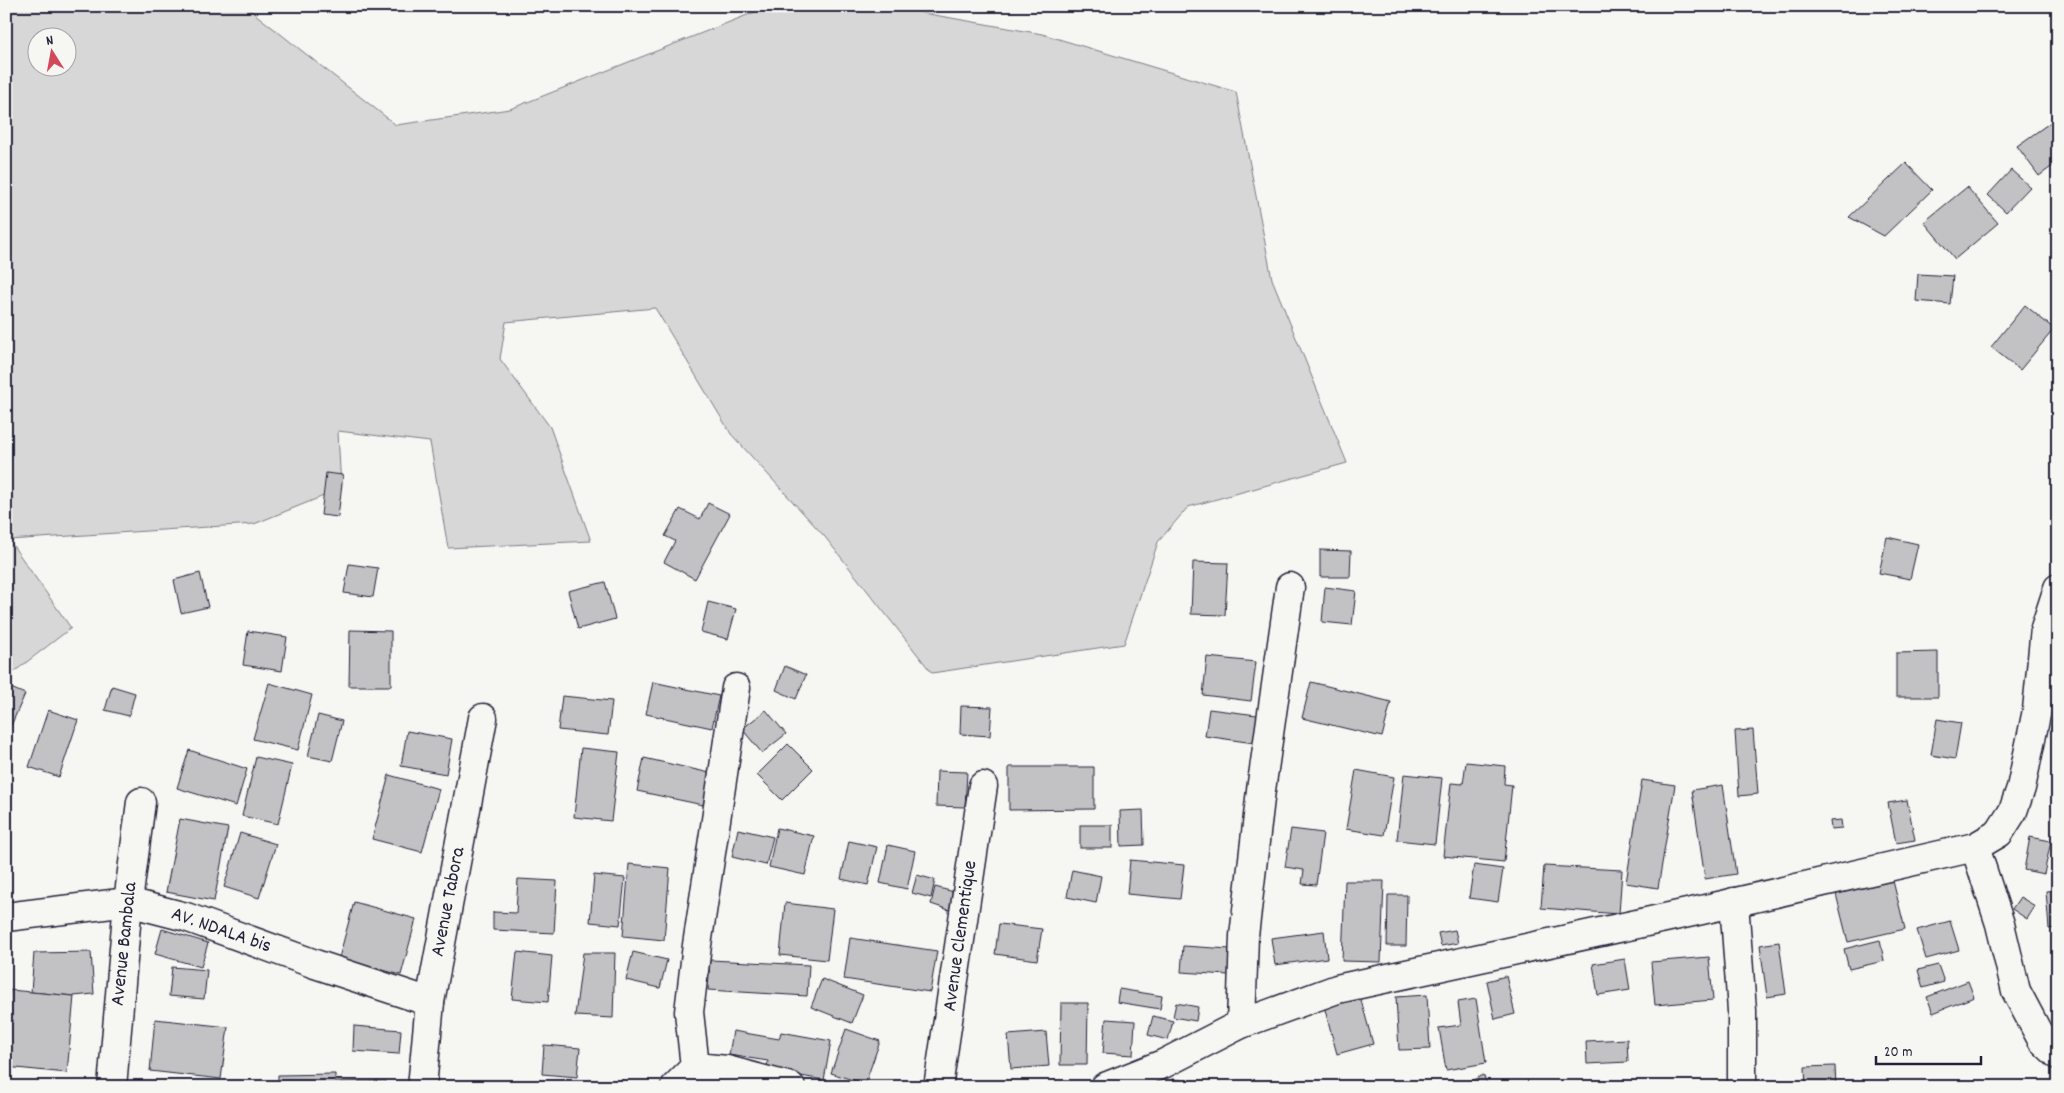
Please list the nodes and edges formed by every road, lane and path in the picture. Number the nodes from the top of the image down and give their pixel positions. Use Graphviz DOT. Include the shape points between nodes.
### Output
graph roads {
  1 [pos="1290,587"];
  2 [pos="2058,588"];
  3 [pos="736,688"];
  4 [pos="483,718"];
  5 [pos="983,786"];
  6 [pos="140,802"];
  7 [pos="1975,847"];
  8 [pos="128,902"];
  9 [pos="1734,902"];
  10 [pos="6,917"];
  11 [pos="430,1002"];
  12 [pos="1241,1024"];
  13 [pos="2058,1055"];
  14 [pos="695,1067"];
  15 [pos="112,1087"];
  16 [pos="422,1087"];
  17 [pos="675,1087"];
  18 [pos="791,1087"];
  19 [pos="938,1087"];
  20 [pos="1105,1087"];
  21 [pos="1742,1087"];
  1 -- 12 [label="street" via="1244,936"];
  2 -- 7 [label="street" via="2046,628 2037,710 2021,788 2013,811 1999,833"];
  3 -- 14 [label="street" via="696,944 689,1012"];
  4 -- 11 [label="street, Avenue Tabora"];
  5 -- 19 [label="street, Avenue Clementique"];
  6 -- 8 [label="street, Avenue Bambala"];
  7 -- 9 [label="street"];
  7 -- 13 [label="street" via="2000,924 2016,992 2042,1040"];
  8 -- 10 [label="street, AV. NDALA bis"];
  8 -- 11 [label="street, AV. NDALA bis" via="186,917"];
  8 -- 15 [label="street, Avenue Bambala"];
  9 -- 12 [label="street" via="1337,989"];
  9 -- 21 [label="street" via="1742,1011"];
  11 -- 16 [label="street, Avenue Tabora"];
  12 -- 20 [label="street" via="1163,1064"];
  14 -- 17 [label="street"];
  14 -- 18 [label="street" via="727,1070"];
}
